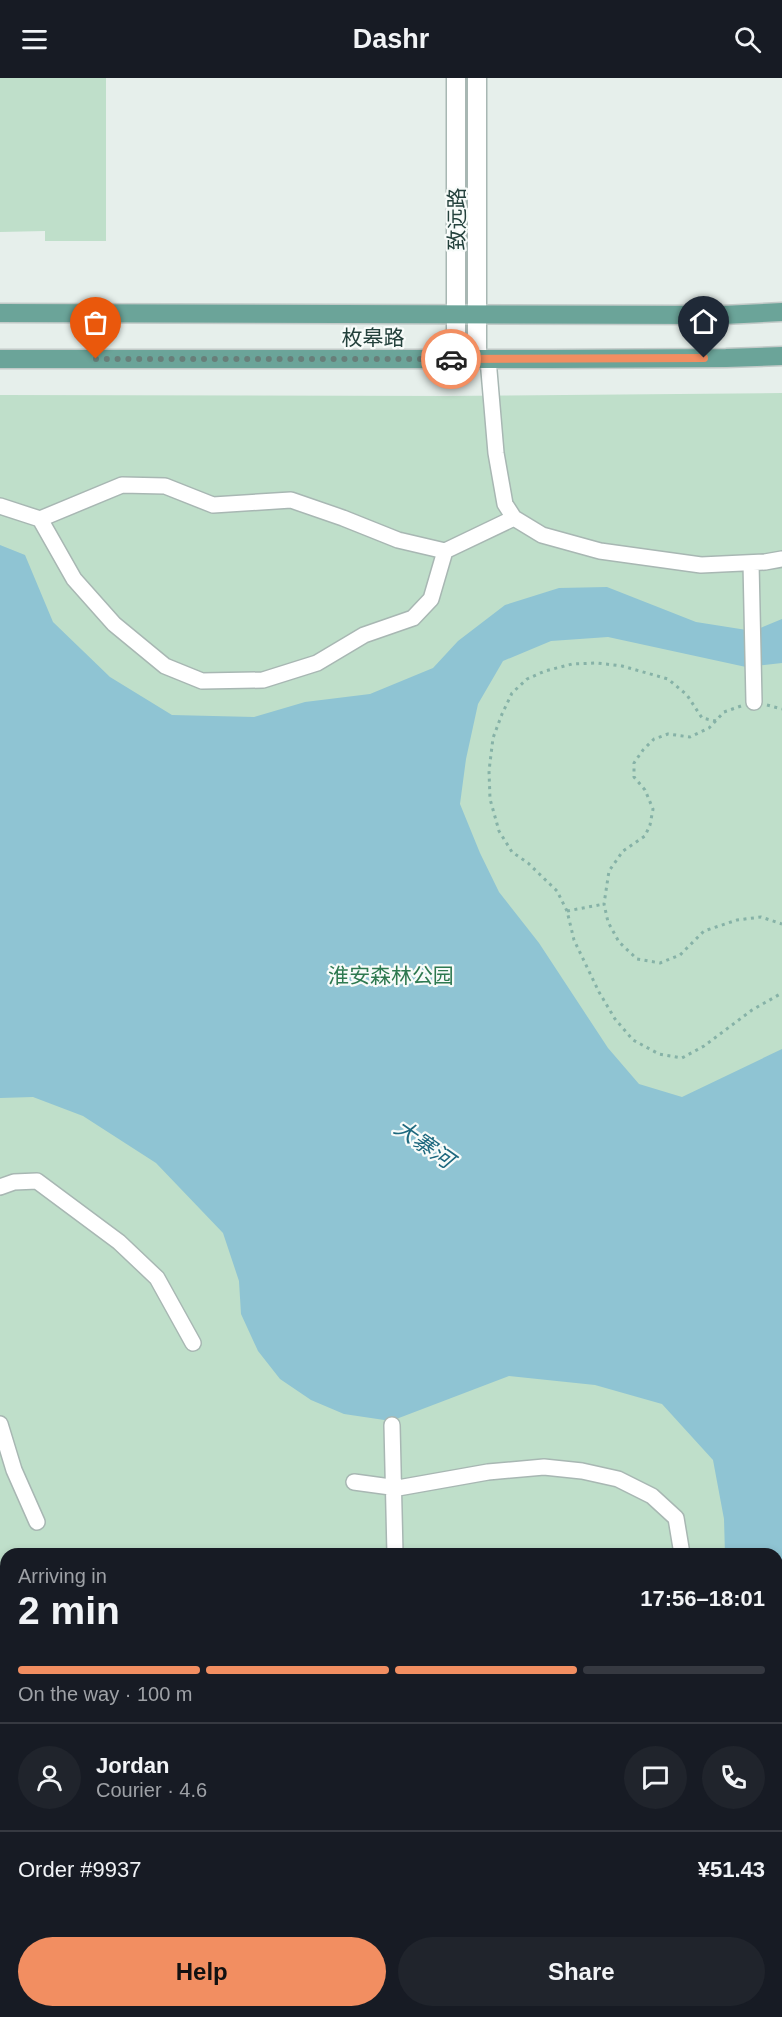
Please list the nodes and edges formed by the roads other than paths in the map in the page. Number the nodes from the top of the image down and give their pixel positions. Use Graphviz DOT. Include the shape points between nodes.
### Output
graph roads {
  1 [pos="456,78"];
  2 [pos="477,78"];
  3 [pos="782,312"];
  4 [pos="0,313"];
  5 [pos="456,313"];
  6 [pos="477,313"];
  7 [pos="782,356"];
  8 [pos="0,359"];
  9 [pos="456,359"];
  10 [pos="482,359"];
  11 [pos="0,506"];
  12 [pos="514,518"];
  13 [pos="40,519"];
  14 [pos="445,551"];
  15 [pos="782,558"];
  16 [pos="751,563"];
  17 [pos="754,702"];
  18 [pos="0,1187"];
  19 [pos="193,1343"];
  20 [pos="0,1424"];
  21 [pos="392,1425"];
  22 [pos="354,1482"];
  23 [pos="394,1487"];
  24 [pos="37,1522"];
  25 [pos="395,1548"];
  26 [pos="681,1548"];
  1 -- 5 [label="street, 致远路"];
  2 -- 6 [label="street"];
  3 -- 6 [label="main road, 枚皋路"];
  4 -- 5 [label="main road, 枚皋路"];
  5 -- 6 [label="main road, 枚皋路"];
  5 -- 9 [label="street, 致远路"];
  6 -- 10 [label="street"];
  7 -- 10 [label="main road, 枚皋路"];
  8 -- 9 [label="main road, 枚皋路"];
  9 -- 10 [label="main road, 枚皋路"];
  10 -- 12 [label="street" via="505,504"];
  11 -- 13 [label="street"];
  12 -- 14 [label="street"];
  12 -- 16 [label="street" via="542,535 600,551 701,566"];
  13 -- 14 [label="street" via="122,485 165,486 213,504 291,500 398,540"];
  13 -- 14 [label="street" via="74,579 114,624 165,666 202,681 263,680 317,663 364,635 413,618 430,599"];
  15 -- 16 [label="street"];
  16 -- 17 [label="street"];
  18 -- 19 [label="street" via="37,1181 119,1242 157,1278"];
  20 -- 24 [label="street" via="14,1470"];
  21 -- 23 [label="street"];
  22 -- 23 [label="street"];
  23 -- 25 [label="street"];
  23 -- 26 [label="street" via="544,1467 582,1471 618,1479 652,1496 676,1518"];
}
